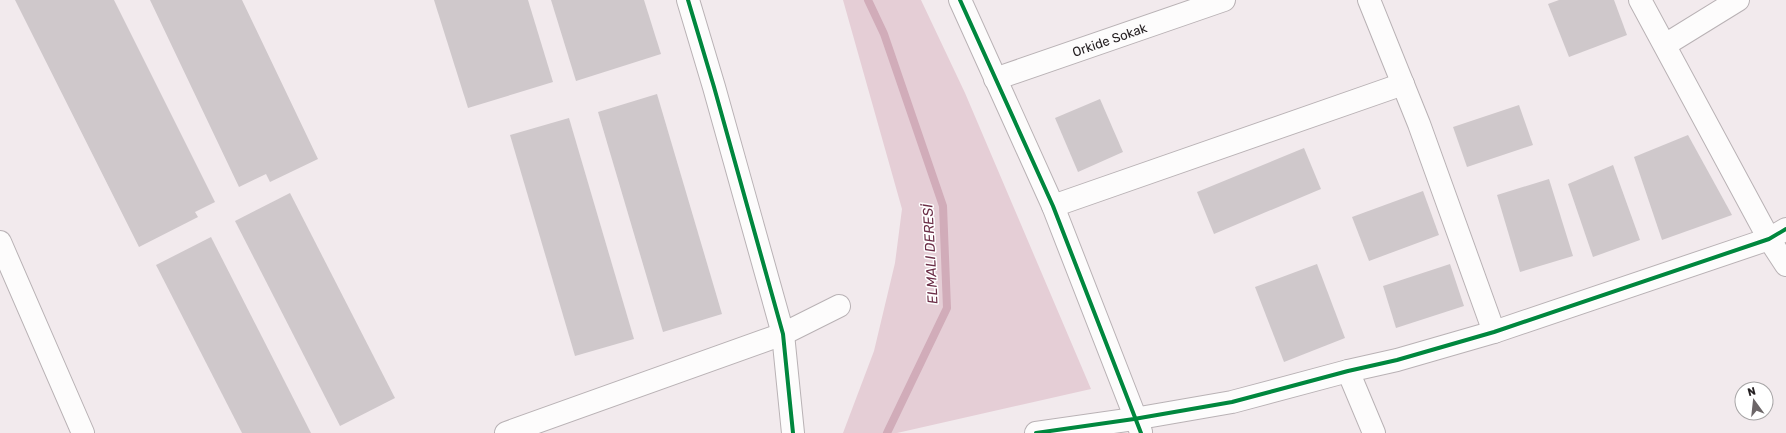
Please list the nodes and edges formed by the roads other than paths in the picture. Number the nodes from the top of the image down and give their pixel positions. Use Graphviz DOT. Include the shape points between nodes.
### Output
graph roads {
  1 [pos="688,0"];
  2 [pos="960,0"];
  3 [pos="1224,0"];
  4 [pos="1369,0"];
  5 [pos="1640,0"];
  6 [pos="1738,0"];
  7 [pos="1665,45"];
  8 [pos="995,78"];
  9 [pos="1403,84"];
  10 [pos="1053,206"];
  11 [pos="1778,234"];
  12 [pos="0,242"];
  13 [pos="1786,265"];
  14 [pos="839,306"];
  15 [pos="1494,332"];
  16 [pos="783,334"];
  17 [pos="1348,371"];
  18 [pos="1138,426"];
  19 [pos="83,433"];
  20 [pos="506,433"];
  21 [pos="793,433"];
  22 [pos="1036,433"];
  23 [pos="1374,433"];
  1 -- 16 [label="street"];
  2 -- 8 [label="street"];
  3 -- 8 [label="street, Orkide Sokak"];
  4 -- 9 [label="street"];
  5 -- 7 [label="street"];
  6 -- 7 [label="street"];
  7 -- 11 [label="street"];
  8 -- 10 [label="street"];
  9 -- 10 [label="street"];
  9 -- 15 [label="street"];
  10 -- 18 [label="street"];
  11 -- 13 [label="street"];
  11 -- 15 [label="street"];
  12 -- 19 [label="street"];
  14 -- 16 [label="street"];
  15 -- 17 [label="street" via="1397,360"];
  16 -- 20 [label="street"];
  16 -- 21 [label="street"];
  17 -- 18 [label="street"];
  17 -- 23 [label="street"];
  18 -- 22 [label="street"];
}
